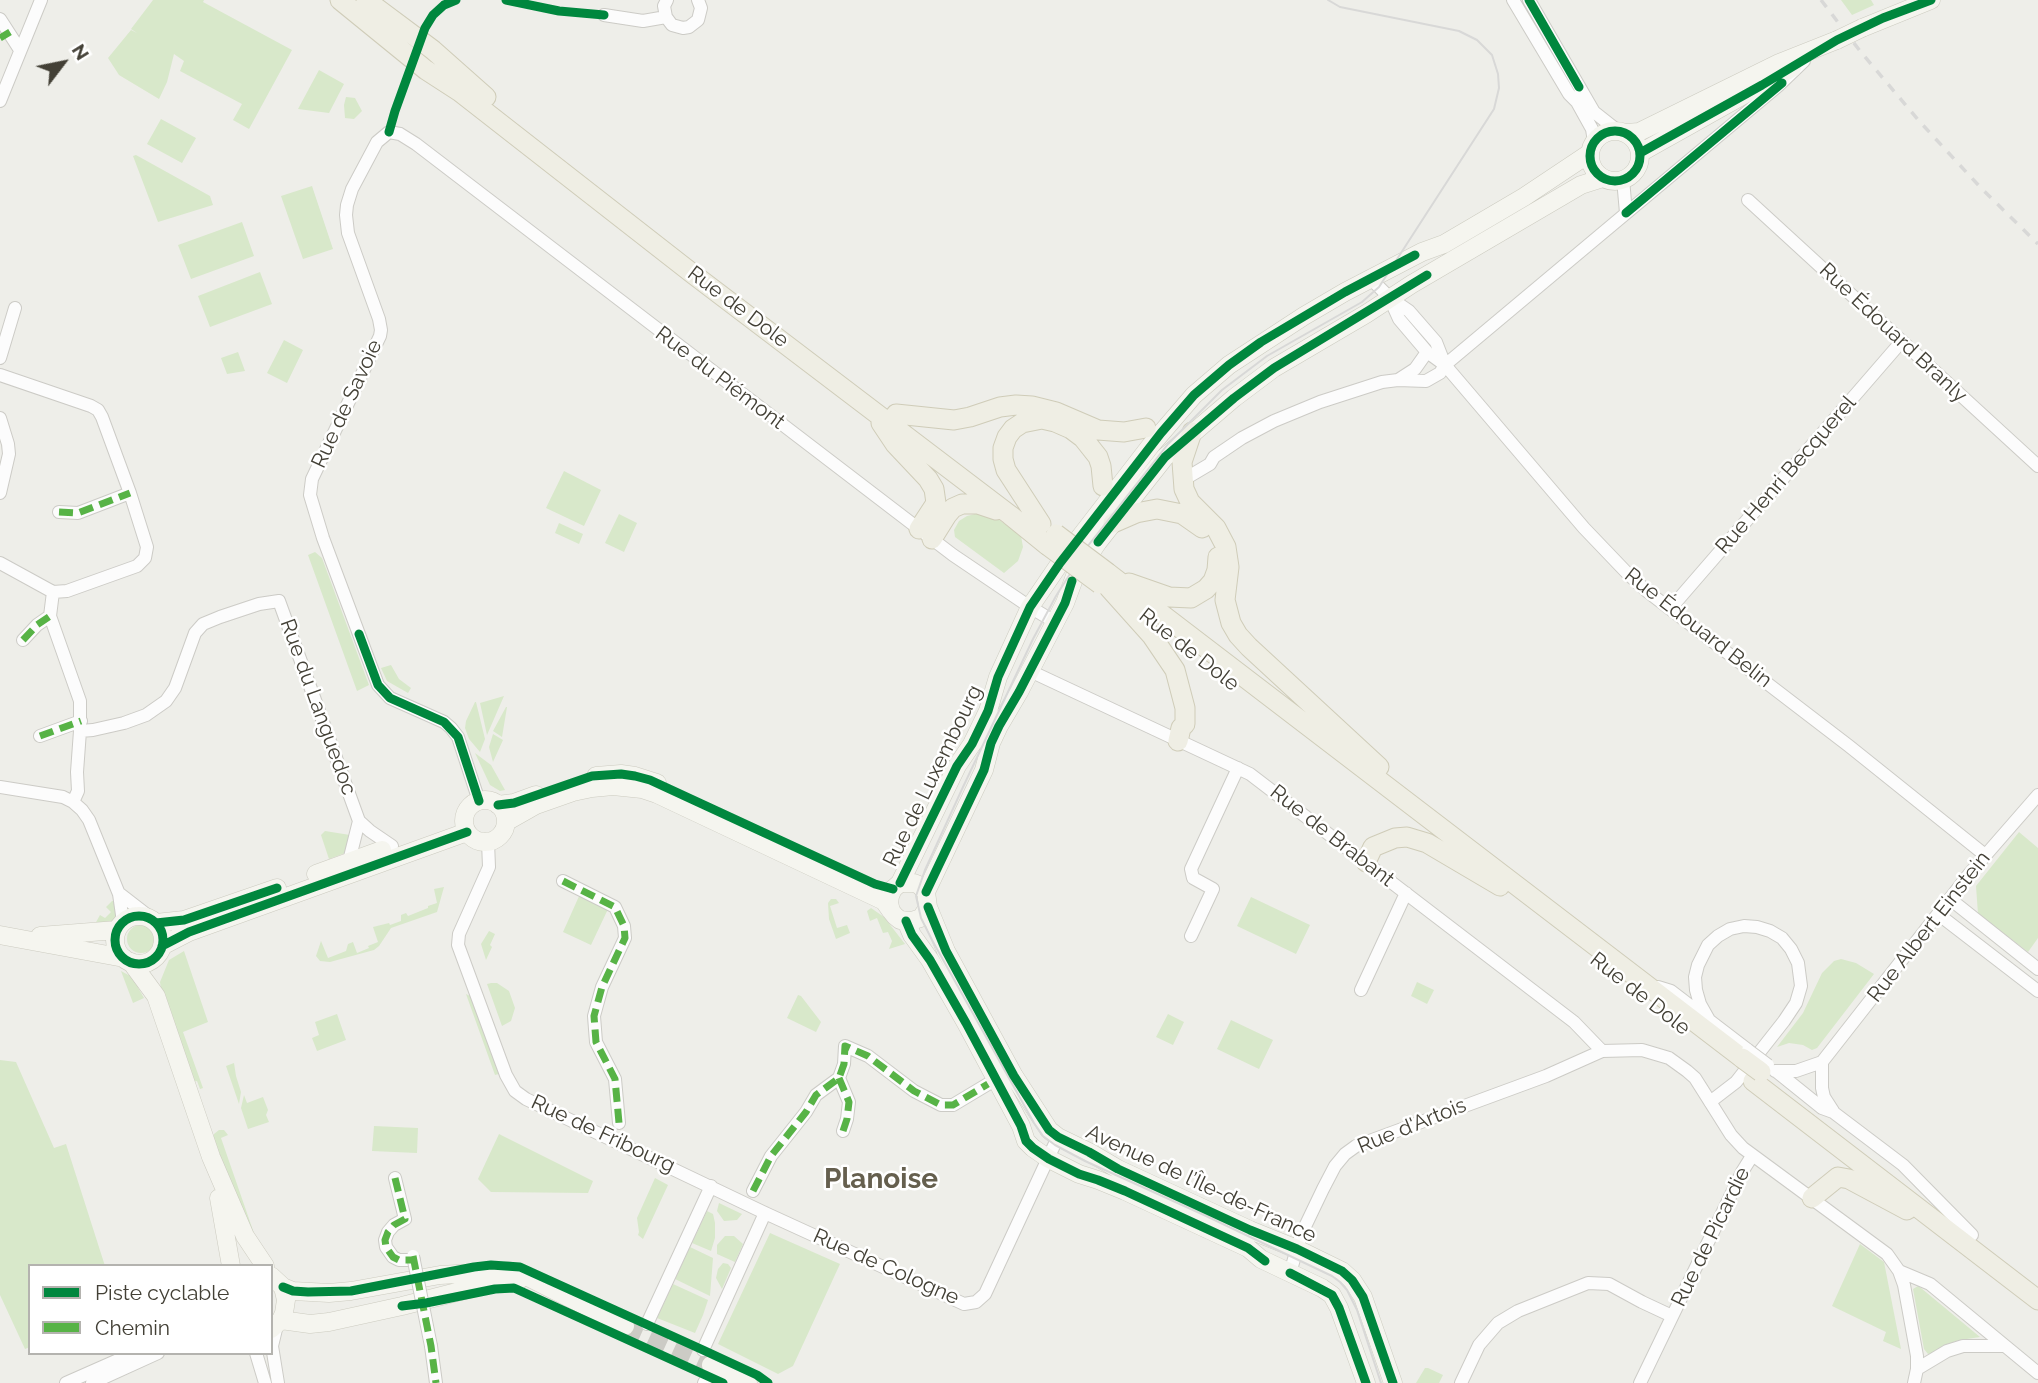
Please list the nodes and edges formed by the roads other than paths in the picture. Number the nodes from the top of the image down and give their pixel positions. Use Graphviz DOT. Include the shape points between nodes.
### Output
graph roads {
  1 [pos="41,0"];
  2 [pos="340,0"];
  3 [pos="366,0"];
  4 [pos="667,0"];
  5 [pos="698,0"];
  6 [pos="1529,0"];
  7 [pos="1931,0"];
  8 [pos="1516,5"];
  9 [pos="604,15"];
  10 [pos="1537,15"];
  11 [pos="666,17"];
  12 [pos="0,19"];
  13 [pos="1837,40"];
  14 [pos="20,50"];
  15 [pos="1804,61"];
  16 [pos="0,101"];
  17 [pos="389,132"];
  18 [pos="1622,132"];
  19 [pos="1592,147"];
  20 [pos="1640,153"];
  21 [pos="1603,178"];
  22 [pos="1623,179"];
  23 [pos="1748,200"];
  24 [pos="1626,213"];
  25 [pos="1371,279"];
  26 [pos="1390,298"];
  27 [pos="15,308"];
  28 [pos="1902,341"];
  29 [pos="1427,352"];
  30 [pos="0,358"];
  31 [pos="1445,365"];
  32 [pos="0,375"];
  33 [pos="1398,380"];
  34 [pos="1194,396"];
  35 [pos="873,410"];
  36 [pos="896,414"];
  37 [pos="0,418"];
  38 [pos="1146,428"];
  39 [pos="1192,432"];
  40 [pos="2038,466"];
  41 [pos="1183,480"];
  42 [pos="1103,486"];
  43 [pos="0,492"];
  44 [pos="130,494"];
  45 [pos="59,512"];
  46 [pos="1010,514"];
  47 [pos="1108,515"];
  48 [pos="925,534"];
  49 [pos="1048,534"];
  50 [pos="0,563"];
  51 [pos="1107,580"];
  52 [pos="53,592"];
  53 [pos="1030,607"];
  54 [pos="1670,609"];
  55 [pos="50,616"];
  56 [pos="1055,622"];
  57 [pos="23,640"];
  58 [pos="1030,671"];
  59 [pos="80,726"];
  60 [pos="40,736"];
  61 [pos="1178,741"];
  62 [pos="1238,768"];
  63 [pos="0,787"];
  64 [pos="2038,795"];
  65 [pos="479,801"];
  66 [pos="73,802"];
  67 [pos="502,813"];
  68 [pos="359,821"];
  69 [pos="465,826"];
  70 [pos="1451,835"];
  71 [pos="488,842"];
  72 [pos="392,846"];
  73 [pos="1985,855"];
  74 [pos="349,861"];
  75 [pos="1366,862"];
  76 [pos="563,881"];
  77 [pos="897,886"];
  78 [pos="1500,887"];
  79 [pos="1406,893"];
  80 [pos="120,894"];
  81 [pos="1950,899"];
  82 [pos="927,900"];
  83 [pos="1938,914"];
  84 [pos="898,916"];
  85 [pos="154,921"];
  86 [pos="120,926"];
  87 [pos="1191,936"];
  88 [pos="8,937"];
  89 [pos="161,949"];
  90 [pos="128,960"];
  91 [pos="2038,968"];
  92 [pos="1644,983"];
  93 [pos="1361,989"];
  94 [pos="2038,991"];
  95 [pos="156,996"];
  96 [pos="1709,1020"];
  97 [pos="1602,1051"];
  98 [pos="1747,1056"];
  99 [pos="1822,1062"];
  100 [pos="1764,1072"];
  101 [pos="839,1078"];
  102 [pos="988,1084"];
  103 [pos="1710,1102"];
  104 [pos="1833,1112"];
  105 [pos="619,1123"];
  106 [pos="843,1131"];
  107 [pos="1058,1137"];
  108 [pos="1752,1156"];
  109 [pos="211,1157"];
  110 [pos="1049,1159"];
  111 [pos="395,1178"];
  112 [pos="708,1184"];
  113 [pos="753,1191"];
  114 [pos="1812,1198"];
  115 [pos="765,1213"];
  116 [pos="1939,1223"];
  117 [pos="1972,1235"];
  118 [pos="1297,1249"];
  119 [pos="231,1264"];
  120 [pos="264,1264"];
  121 [pos="1899,1271"];
  122 [pos="1290,1272"];
  123 [pos="273,1276"];
  124 [pos="2038,1287"];
  125 [pos="550,1290"];
  126 [pos="2038,1300"];
  127 [pos="1672,1316"];
  128 [pos="276,1324"];
  129 [pos="647,1324"];
  130 [pos="625,1326"];
  131 [pos="2005,1346"];
  132 [pos="129,1355"];
  133 [pos="154,1355"];
  134 [pos="257,1355"];
  135 [pos="272,1355"];
  136 [pos="706,1369"];
  137 [pos="1917,1369"];
  138 [pos="2038,1373"];
  139 [pos="66,1383"];
  140 [pos="92,1383"];
  141 [pos="265,1383"];
  142 [pos="278,1383"];
  143 [pos="436,1383"];
  144 [pos="748,1383"];
  145 [pos="1366,1383"];
  146 [pos="1393,1383"];
  147 [pos="1461,1383"];
  148 [pos="1640,1383"];
  149 [pos="1914,1383"];
  1 -- 14 [label="street"];
  2 -- 35 [label="main road, Rue de Dole"];
  3 -- 36 [label="main road, Rue de Dole" via="433,50 536,139"];
  4 -- 11 [label="street"];
  5 -- 11 [label="street" via="701,14 689,27 677,27"];
  6 -- 10 [label="street"];
  7 -- 13 [label="street, bridge"];
  8 -- 10 [label="street"];
  8 -- 19 [label="street" via="1592,129"];
  9 -- 11 [label="street" via="643,21"];
  10 -- 18 [label="street" via="1594,112"];
  12 -- 14 [label="street"];
  13 -- 15 [label="street"];
  13 -- 18 [label="street" via="1779,62 1639,132"];
  14 -- 16 [label="street"];
  15 -- 20 [label="street"];
  15 -- 24 [label="street"];
  17 -- 48 [label="street, Rue du Piémont" via="416,144"];
  17 -- 65 [label="street, Rue de Savoie" via="377,142 352,188 346,215 348,233 379,319 380,336 312,479 310,495 377,685 390,698 451,728"];
  18 -- 19 [label="street" via="1604,133"];
  18 -- 20 [label="street" via="1638,145"];
  19 -- 21 [label="street" via="1593,167"];
  19 -- 25 [label="street" via="1524,197"];
  20 -- 22 [label="street" via="1636,169"];
  21 -- 22 [label="street"];
  21 -- 26 [label="street" via="1581,186"];
  22 -- 24 [label="street"];
  23 -- 28 [label="street, Rue Édouard Branly"];
  24 -- 31 [label="street"];
  25 -- 26 [label="street, Rue Édouard Belin"];
  25 -- 34 [label="street" via="1261,342"];
  26 -- 29 [label="street" via="1399,319"];
  26 -- 31 [label="street, Rue Édouard Belin" via="1409,311 1436,342"];
  26 -- 39 [label="street" via="1274,368"];
  27 -- 30 [label="street"];
  28 -- 40 [label="street, Rue Édouard Branly"];
  28 -- 54 [label="street, Rue Henri Becquerel"];
  29 -- 31 [label="street"];
  29 -- 33 [label="street" via="1415,369"];
  31 -- 33 [label="street" via="1426,381"];
  31 -- 54 [label="street, Rue Édouard Belin" via="1608,555"];
  32 -- 44 [label="street" via="98,410"];
  33 -- 41 [label="street" via="1320,402 1275,421"];
  34 -- 38 [label="street"];
  34 -- 47 [label="street" via="1156,439"];
  35 -- 46 [label="main road, Rue de Dole"];
  35 -- 48 [label="main road" via="934,489 936,503"];
  36 -- 38 [label="main road" via="954,419 1016,405 1056,412 1098,430"];
  36 -- 49 [label="main road, Rue de Dole"];
  37 -- 43 [label="street" via="9,454"];
  39 -- 41 [label="main road" via="1183,455"];
  39 -- 47 [label="street"];
  41 -- 70 [label="main road" via="1190,502 1216,528 1226,547 1225,600 1238,635"];
  42 -- 47 [label="street"];
  42 -- 49 [label="main road" via="1098,457 1071,429 1042,419 1013,429 1003,448 1006,470"];
  44 -- 45 [label="street" via="78,513"];
  44 -- 52 [label="street" via="147,547 142,562"];
  46 -- 48 [label="main road" via="961,504"];
  46 -- 49 [label="main road, Rue de Dole"];
  47 -- 51 [label="main road" via="1171,510 1201,527 1216,547 1218,559 1213,581 1191,598 1169,597"];
  47 -- 53 [label="street, Rue de Luxembourg" via="1060,563"];
  47 -- 56 [label="street, Rue de Luxembourg"];
  48 -- 53 [label="street, Rue du Piémont"];
  49 -- 51 [label="main road, Rue de Dole, bridge"];
  50 -- 52 [label="street"];
  51 -- 61 [label="main road" via="1175,670 1185,709"];
  51 -- 70 [label="main road, Rue de Dole"];
  51 -- 78 [label="main road, Rue de Dole"];
  52 -- 55 [label="street"];
  53 -- 56 [label="street, Rue du Piémont"];
  53 -- 77 [label="street, Rue de Luxembourg" via="988,712"];
  54 -- 73 [label="street, Rue Édouard Belin"];
  55 -- 57 [label="street"];
  55 -- 59 [label="street" via="80,701"];
  56 -- 58 [label="street, Rue de Luxembourg"];
  58 -- 61 [label="street, Rue de Brabant"];
  58 -- 82 [label="street, Rue de Luxembourg" via="995,735"];
  59 -- 60 [label="street"];
  59 -- 66 [label="street" via="78,791"];
  59 -- 68 [label="street, Rue du Languedoc" via="93,730 146,715 175,688 195,633 203,624 279,601"];
  61 -- 62 [label="street, Rue de Brabant"];
  62 -- 75 [label="street, Rue de Brabant"];
  62 -- 87 [label="street" via="1191,869 1193,878 1213,889"];
  63 -- 66 [label="street"];
  64 -- 73 [label="street, Rue Albert Einstein"];
  65 -- 67 [label="street" via="492,801"];
  65 -- 69 [label="street" via="468,808"];
  66 -- 80 [label="street" via="89,820"];
  67 -- 71 [label="street" via="500,835"];
  67 -- 77 [label="street" via="514,803 592,776 635,776 876,884"];
  67 -- 84 [label="street" via="583,790 642,789 884,901"];
  68 -- 72 [label="street, Rue du Languedoc"];
  68 -- 74 [label="street, Rue du Languedoc"];
  69 -- 71 [label="street" via="476,840"];
  69 -- 72 [label="street"];
  69 -- 89 [label="street" via="415,849 189,932"];
  70 -- 92 [label="main road, Rue de Dole"];
  71 -- 112 [label="street, Rue de Fribourg" via="489,867 458,945 515,1091"];
  72 -- 74 [label="street"];
  73 -- 81 [label="street, Rue Albert Einstein"];
  74 -- 85 [label="street" via="184,920"];
  75 -- 78 [label="main road" via="1373,847 1407,837 1427,843"];
  75 -- 79 [label="street, Rue de Brabant"];
  76 -- 105 [label="street" via="615,907 624,926 625,938 594,1016 596,1042 615,1079"];
  77 -- 82 [label="street" via="919,885"];
  77 -- 84 [label="street" via="889,903"];
  78 -- 98 [label="main road, Rue de Dole"];
  79 -- 93 [label="street"];
  79 -- 97 [label="street, Rue de Brabant" via="1574,1022"];
  80 -- 85 [label="street"];
  80 -- 86 [label="street"];
  81 -- 83 [label="street, Rue Albert Einstein"];
  81 -- 91 [label="street"];
  82 -- 84 [label="street" via="920,918"];
  82 -- 107 [label="street, Avenue de l’Île-de-France" via="946,951 1014,1076 1037,1114"];
  83 -- 94 [label="street"];
  83 -- 99 [label="street, Rue Albert Einstein"];
  84 -- 110 [label="street, Avenue de l’Île-de-France" via="930,960 1027,1141"];
  85 -- 86 [label="street" via="136,916"];
  85 -- 89 [label="street" via="163,938"];
  86 -- 88 [label="street"];
  86 -- 90 [label="street" via="116,946"];
  88 -- 90 [label="street"];
  89 -- 90 [label="street" via="147,962"];
  89 -- 95 [label="street"];
  90 -- 95 [label="street"];
  92 -- 96 [label="street, Rue de Dole" via="1671,992"];
  92 -- 98 [label="main road, Rue de Dole"];
  95 -- 109 [label="street"];
  96 -- 98 [label="street, Rue de Dole"];
  96 -- 98 [label="street, Rue de Dole" via="1700,1004 1695,977 1709,944 1737,928 1757,927 1782,938 1798,962 1801,986 1796,1003"];
  97 -- 103 [label="street, Rue de Picardie" via="1631,1049 1669,1058 1695,1077"];
  97 -- 118 [label="street, Rue d'Artois" via="1356,1146 1335,1167"];
  98 -- 100 [label="main road, Rue de Dole"];
  98 -- 103 [label="street" via="1736,1082"];
  99 -- 100 [label="street" via="1796,1072"];
  99 -- 104 [label="street" via="1822,1088"];
  100 -- 104 [label="street, Rue de Dole"];
  100 -- 116 [label="main road, Rue de Dole"];
  100 -- 117 [label="main road, Rue de Dole"];
  101 -- 102 [label="street" via="845,1046 868,1056 941,1105 953,1105"];
  101 -- 106 [label="street" via="849,1102"];
  101 -- 113 [label="street" via="816,1095 771,1156"];
  103 -- 108 [label="street, Rue de Picardie" via="1731,1135"];
  104 -- 117 [label="street, Rue de Dole" via="1903,1165"];
  107 -- 110 [label="street, Rue de Cologne"];
  107 -- 118 [label="street, Avenue de l’Île-de-France" via="1118,1169"];
  108 -- 114 [label="street"];
  108 -- 127 [label="street, Rue de Picardie"];
  109 -- 119 [label="street"];
  109 -- 120 [label="street" via="244,1237"];
  110 -- 115 [label="street, Rue de Cologne" via="985,1294 970,1304"];
  110 -- 122 [label="street, Avenue de l’Île-de-France" via="1248,1248"];
  111 -- 143 [label="street, bridge" via="405,1219 394,1225 385,1240 388,1252 399,1260 413,1258"];
  112 -- 115 [label="street, Rue de Cologne"];
  112 -- 129 [label="street"];
  114 -- 116 [label="main road" via="1838,1177"];
  114 -- 121 [label="street" via="1879,1247"];
  115 -- 136 [label="street"];
  116 -- 126 [label="main road, Rue de Dole"];
  117 -- 124 [label="main road, Rue de Dole"];
  118 -- 122 [label="street, Rue d'Artois"];
  118 -- 146 [label="street, Avenue de l’Île-de-France" via="1342,1271 1360,1290"];
  121 -- 131 [label="street" via="1930,1284"];
  121 -- 137 [label="street"];
  122 -- 145 [label="street, Avenue de l’Île-de-France" via="1332,1295"];
  123 -- 125 [label="street" via="293,1291 351,1291 440,1275 509,1270"];
  123 -- 128 [label="street" via="285,1293 286,1307"];
  125 -- 128 [label="street" via="521,1282 496,1282 329,1322"];
  125 -- 130 [label="street"];
  127 -- 147 [label="street" via="1609,1284 1588,1283 1498,1323 1479,1345"];
  127 -- 148 [label="street, Rue de Picardie"];
  131 -- 137 [label="street" via="1963,1346"];
  131 -- 138 [label="street"];
  132 -- 139 [label="street"];
  133 -- 140 [label="street"];
  134 -- 141 [label="street"];
  135 -- 142 [label="street"];
  136 -- 144 [label="street"];
  137 -- 149 [label="street"];
}
